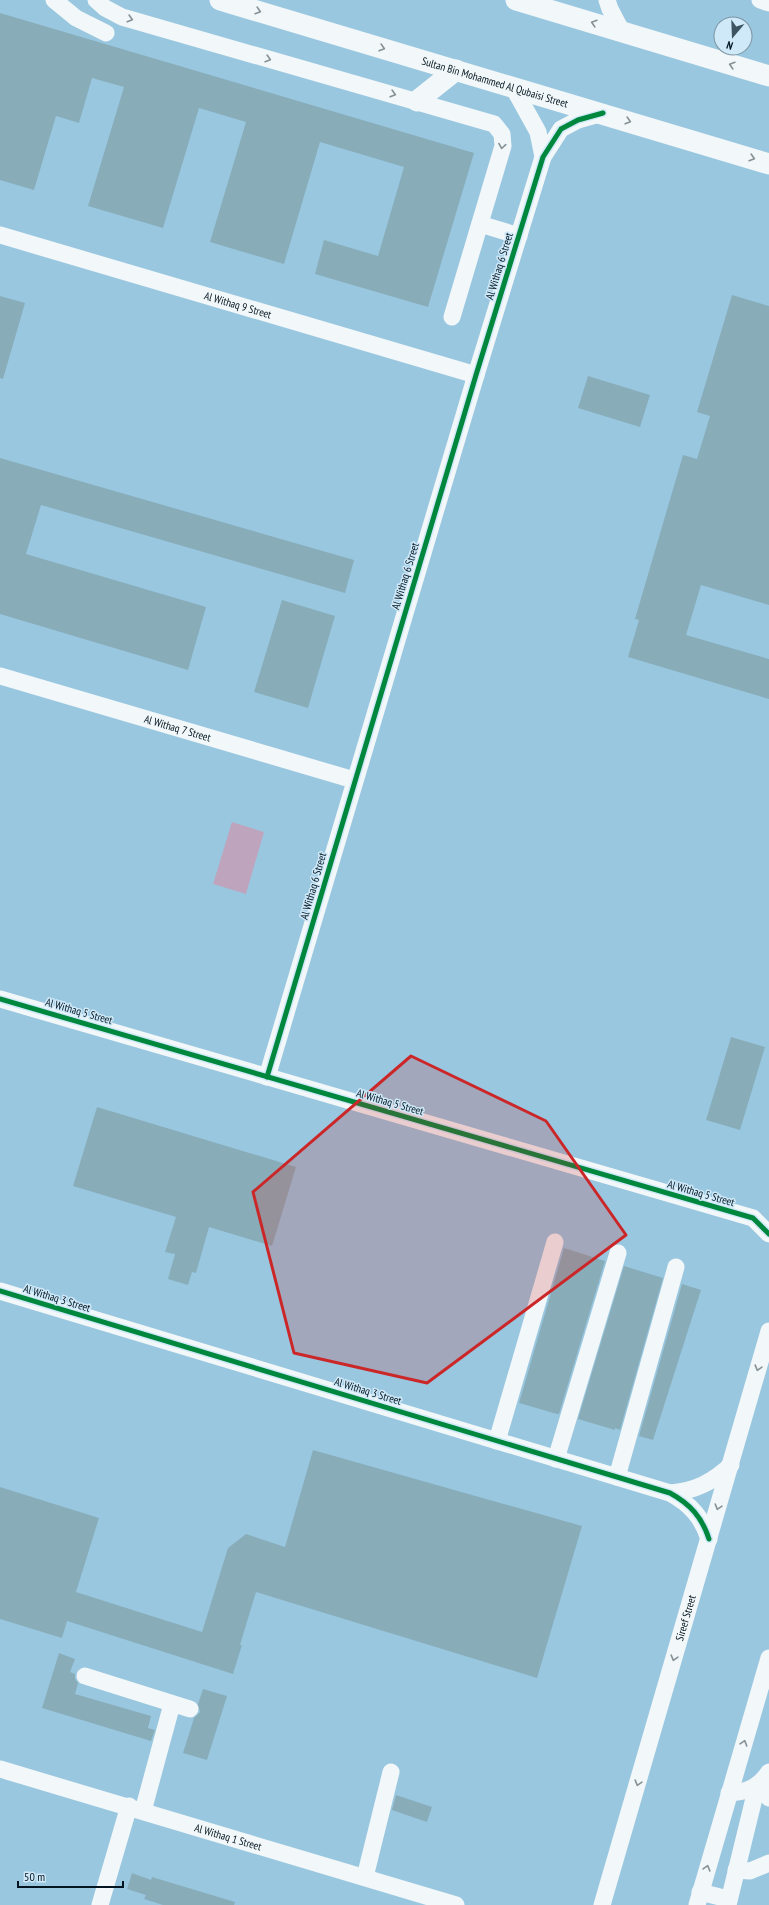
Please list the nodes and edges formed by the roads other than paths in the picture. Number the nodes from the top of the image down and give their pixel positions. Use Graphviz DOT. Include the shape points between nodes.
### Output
graph roads {
  1 [pos="54,0"];
  2 [pos="96,0"];
  3 [pos="220,0"];
  4 [pos="516,0"];
  5 [pos="607,0"];
  6 [pos="760,0"];
  7 [pos="769,3"];
  8 [pos="549,4"];
  9 [pos="622,32"];
  10 [pos="106,33"];
  11 [pos="456,70"];
  12 [pos="769,76"];
  13 [pos="513,87"];
  14 [pos="417,101"];
  15 [pos="603,113"];
  16 [pos="543,157"];
  17 [pos="769,164"];
  18 [pos="480,224"];
  19 [pos="0,235"];
  20 [pos="519,236"];
  21 [pos="452,317"];
  22 [pos="476,375"];
  23 [pos="0,676"];
  24 [pos="354,780"];
  25 [pos="0,999"];
  26 [pos="267,1077"];
  27 [pos="761,1216"];
  28 [pos="769,1234"];
  29 [pos="555,1242"];
  30 [pos="618,1253"];
  31 [pos="676,1267"];
  32 [pos="0,1291"];
  33 [pos="769,1331"];
  34 [pos="497,1441"];
  35 [pos="556,1459"];
  36 [pos="731,1465"];
  37 [pos="617,1477"];
  38 [pos="670,1493"];
  39 [pos="709,1539"];
  40 [pos="769,1658"];
  41 [pos="85,1676"];
  42 [pos="172,1704"];
  43 [pos="190,1709"];
  44 [pos="0,1769"];
  45 [pos="391,1772"];
  46 [pos="762,1780"];
  47 [pos="729,1793"];
  48 [pos="769,1798"];
  49 [pos="136,1809"];
  50 [pos="769,1863"];
  51 [pos="736,1870"];
  52 [pos="365,1877"];
  53 [pos="698,1898"];
  54 [pos="728,1902"];
  55 [pos="100,1905"];
  56 [pos="456,1905"];
  57 [pos="602,1905"];
  1 -- 10 [label="street" via="76,18"];
  2 -- 14 [label="street, one-way" via="122,17"];
  3 -- 11 [label="main road, Sultan Bin Mohammed Al Qubaisi Street, one-way"];
  4 -- 8 [label="main road"];
  5 -- 9 [label="street"];
  6 -- 7 [label="street"];
  9 -- 8 [label="main road, one-way"];
  12 -- 9 [label="main road, one-way"];
  11 -- 13 [label="main road, Sultan Bin Mohammed Al Qubaisi Street"];
  11 -- 14 [label="main road"];
  13 -- 15 [label="main road, Sultan Bin Mohammed Al Qubaisi Street"];
  13 -- 16 [label="street, Al Withaq 6 Street" via="538,132"];
  14 -- 18 [label="street, one-way" via="494,124 502,134 503,146"];
  15 -- 16 [label="street, Al Withaq 6 Street" via="578,120 561,129"];
  15 -- 17 [label="main road, Sultan Bin Mohammed Al Qubaisi Street, one-way"];
  16 -- 20 [label="street, Al Withaq 6 Street"];
  18 -- 20 [label="street"];
  18 -- 21 [label="street"];
  19 -- 22 [label="street, Al Withaq 9 Street"];
  20 -- 22 [label="street, Al Withaq 6 Street"];
  22 -- 24 [label="street, Al Withaq 6 Street"];
  23 -- 24 [label="street, Al Withaq 7 Street"];
  24 -- 26 [label="street, Al Withaq 6 Street"];
  25 -- 26 [label="street, Al Withaq 5 Street"];
  26 -- 27 [label="street, Al Withaq 5 Street"];
  27 -- 28 [label="street, Al Withaq 5 Street"];
  29 -- 34 [label="street"];
  30 -- 35 [label="street"];
  31 -- 37 [label="street"];
  32 -- 34 [label="street, Al Withaq 3 Street"];
  33 -- 36 [label="street, Sireef Street, one-way"];
  34 -- 35 [label="street, Al Withaq 3 Street"];
  35 -- 37 [label="street, Al Withaq 3 Street"];
  36 -- 38 [label="street, Al Withaq 3 Street" via="710,1483 684,1492"];
  36 -- 39 [label="street, Sireef Street, one-way"];
  37 -- 38 [label="street, Al Withaq 3 Street"];
  38 -- 39 [label="street, Al Withaq 3 Street" via="691,1507 699,1516"];
  39 -- 57 [label="street, Sireef Street, one-way"];
  47 -- 40 [label="street, one-way"];
  41 -- 42 [label="street"];
  42 -- 43 [label="street"];
  42 -- 49 [label="street"];
  44 -- 49 [label="street, Al Withaq 1 Street"];
  45 -- 52 [label="street"];
  46 -- 47 [label="street" via="748,1790"];
  46 -- 48 [label="street"];
  46 -- 51 [label="street"];
  53 -- 47 [label="street, one-way"];
  49 -- 52 [label="street, Al Withaq 1 Street"];
  49 -- 55 [label="street"];
  50 -- 51 [label="street" via="750,1872"];
  51 -- 54 [label="street"];
  52 -- 56 [label="street, Al Withaq 1 Street"];
  53 -- 54 [label="street"];
}
